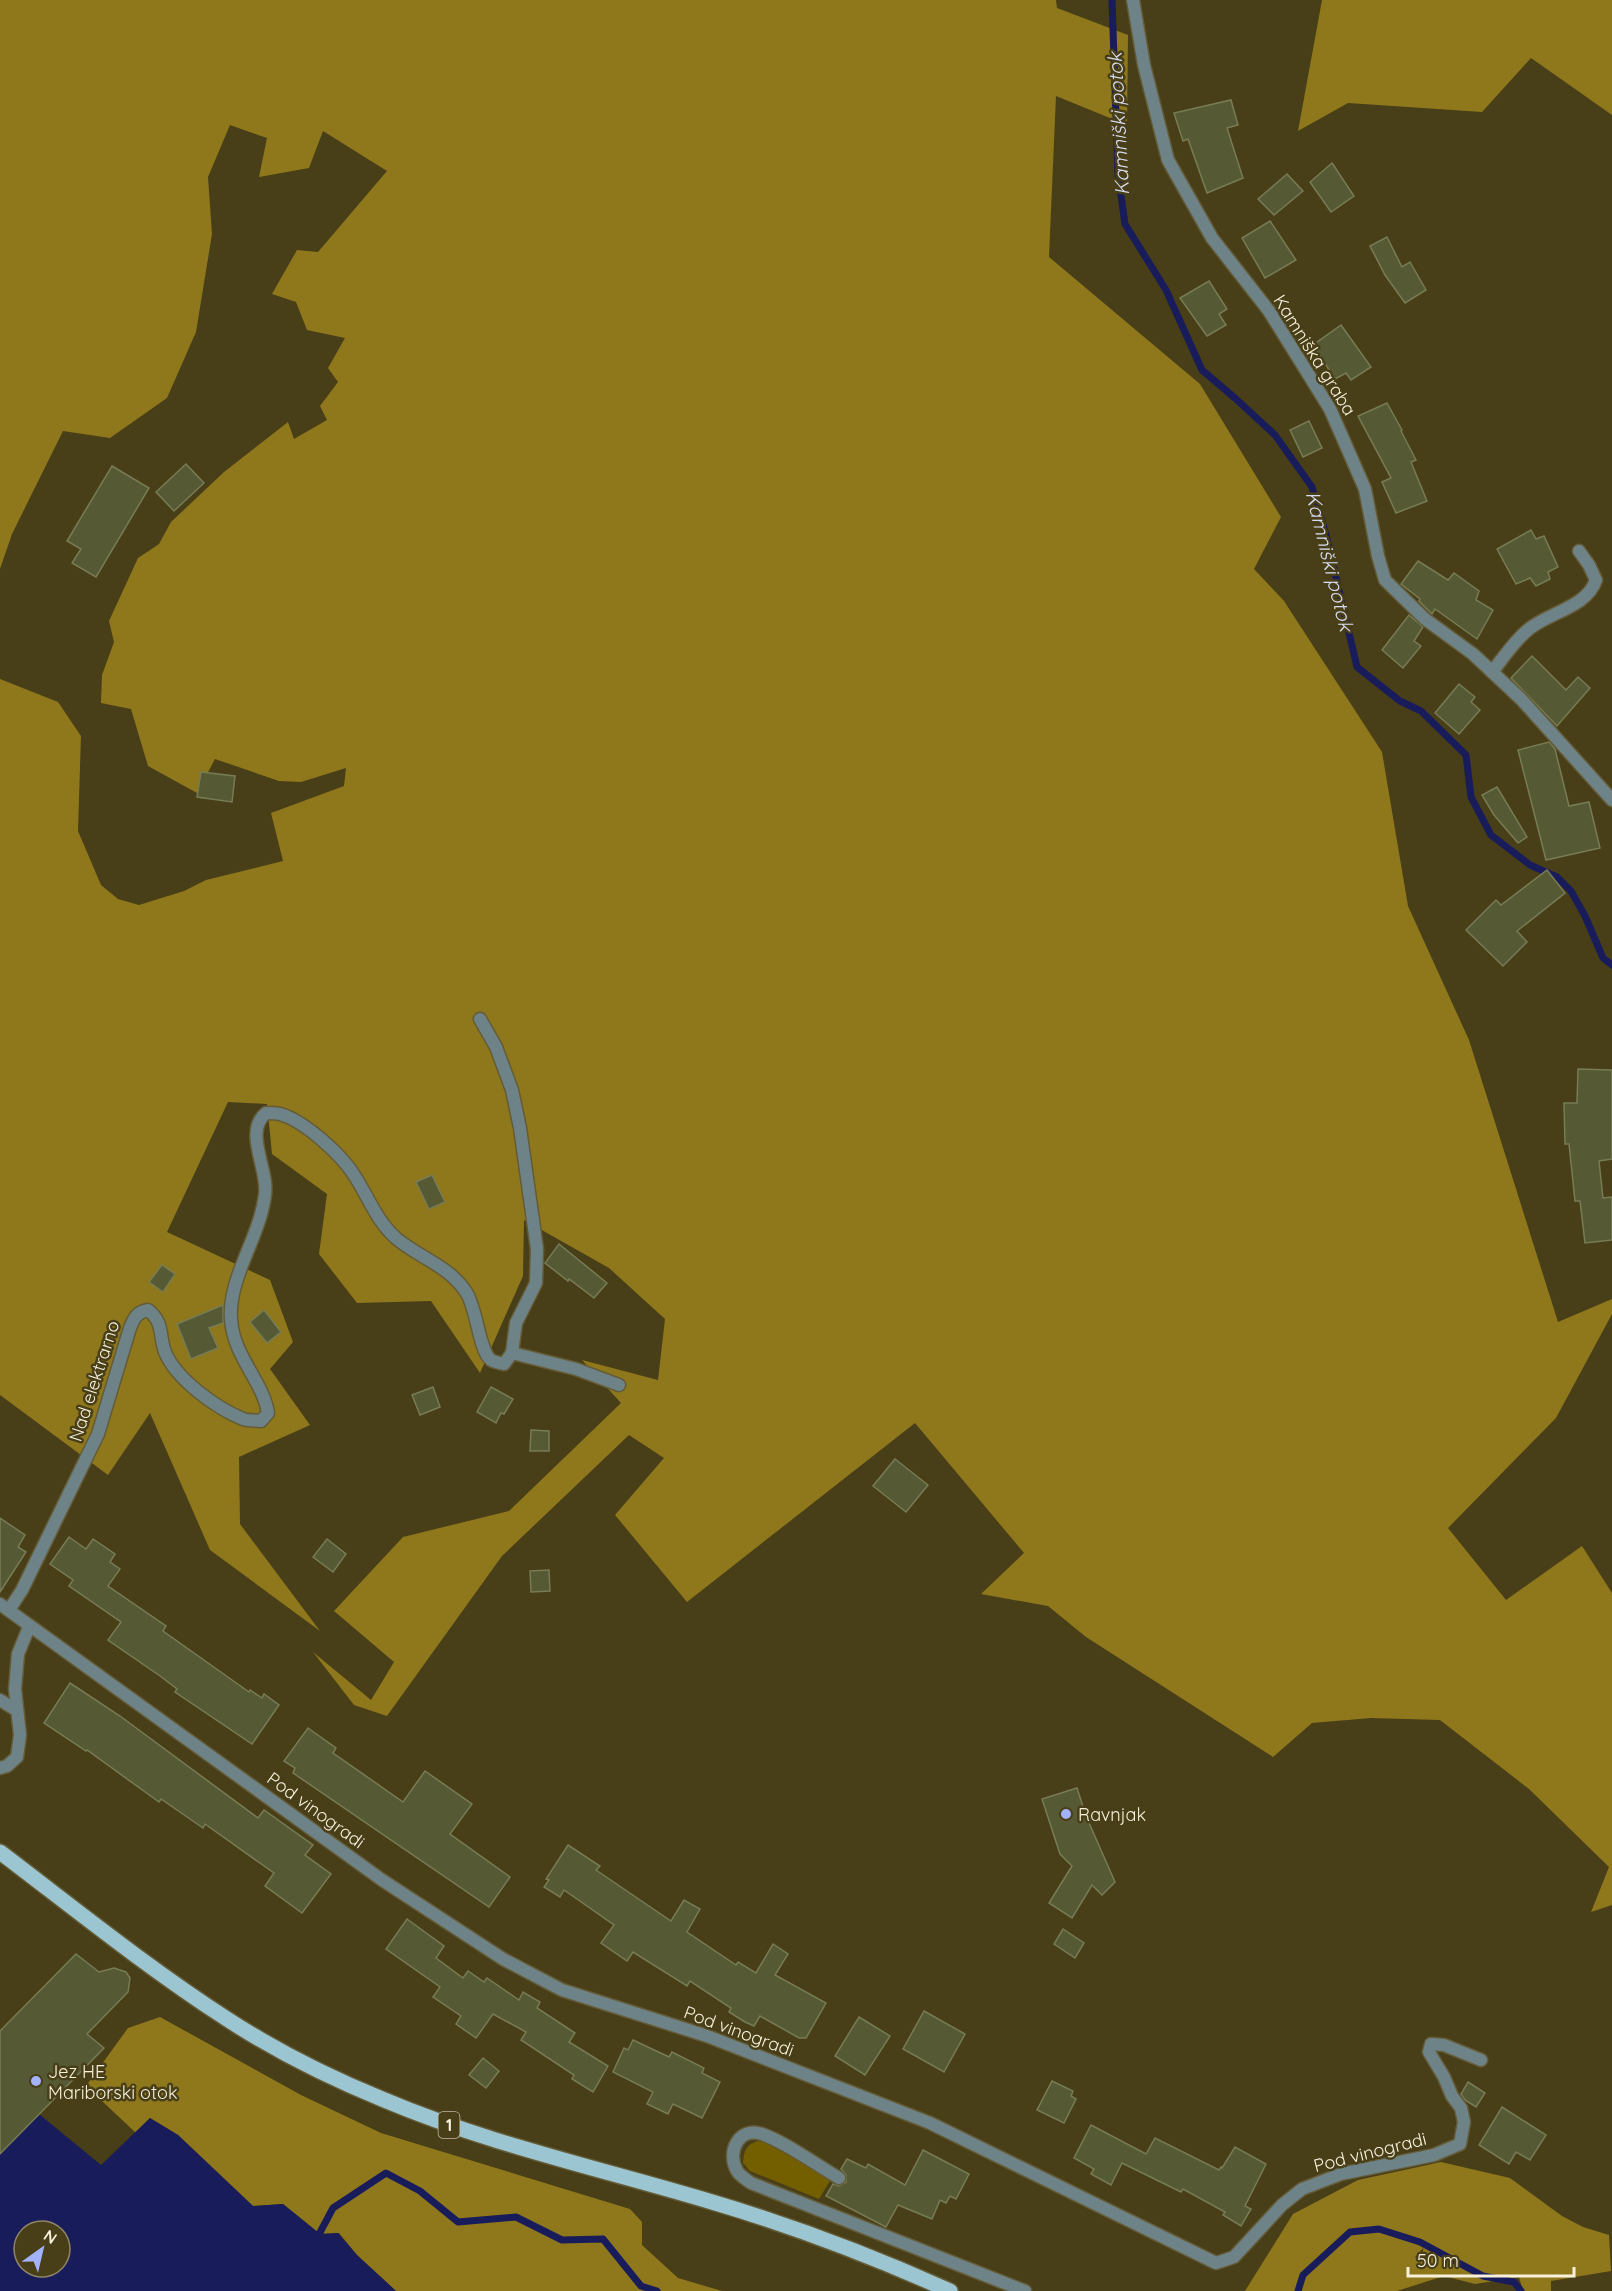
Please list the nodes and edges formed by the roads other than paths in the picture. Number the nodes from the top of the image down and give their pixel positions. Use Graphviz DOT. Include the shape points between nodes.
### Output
graph roads {
  1 [pos="1133,0"];
  2 [pos="1579,552"];
  3 [pos="1492,672"];
  4 [pos="1612,800"];
  5 [pos="480,1019"];
  6 [pos="512,1353"];
  7 [pos="619,1385"];
  8 [pos="4,1607"];
  9 [pos="29,1627"];
  10 [pos="0,1700"];
  11 [pos="16,1710"];
  12 [pos="0,1768"];
  13 [pos="0,1852"];
  14 [pos="1481,2060"];
  15 [pos="838,2178"];
  16 [pos="950,2291"];
  17 [pos="1025,2291"];
  1 -- 3 [label="street, Kamniška graba" via="1144,65 1168,160 1212,238 1269,311 1330,409 1365,489 1385,580 1425,619"];
  2 -- 3 [label="street" via="1596,580 1593,592 1529,629"];
  3 -- 4 [label="street, Kamniška graba"];
  5 -- 6 [label="street" via="496,1047 512,1090 537,1250 536,1283 516,1323"];
  6 -- 7 [label="street, Nad elektrarno" via="576,1369"];
  6 -- 8 [label="street, Nad elektrarno" via="504,1364 491,1360 483,1352 478,1322 466,1292 444,1268 396,1239 374,1211 355,1176 334,1152 306,1128 280,1114 266,1113 258,1120 255,1133 267,1183 263,1211 235,1288 231,1319 235,1342 267,1402 268,1413 261,1421 244,1419 204,1397 166,1353 156,1316 148,1310 141,1311 130,1328 98,1434 22,1590"];
  8 -- 9 [label="street, Pod vinogradi"];
  9 -- 11 [label="street" via="18,1654"];
  9 -- 14 [label="street, Pod vinogradi" via="382,1880 503,1959 562,1990 707,2036 930,2123 1216,2263 1234,2257 1282,2205 1314,2183 1434,2155 1460,2144 1464,2122 1461,2108 1429,2052 1431,2044 1444,2045"];
  10 -- 11 [label="street"];
  11 -- 12 [label="street" via="20,1735 17,1757"];
  13 -- 16 [label="main road, 1" via="191,1995 264,2042 342,2082 441,2122 816,2235"];
  15 -- 17 [label="street" via="760,2133 743,2134 736,2140 733,2154 737,2171 752,2183"];
}
